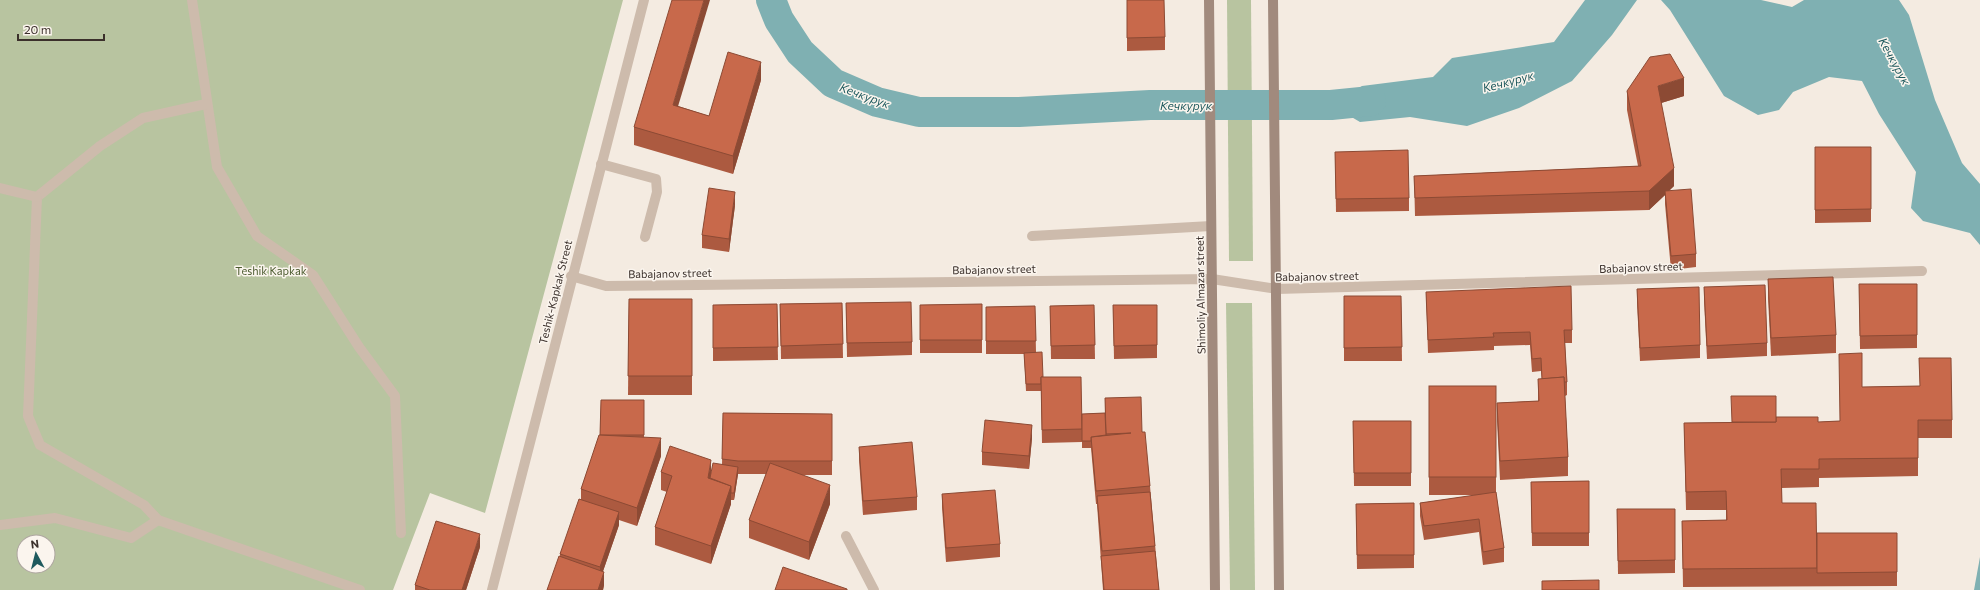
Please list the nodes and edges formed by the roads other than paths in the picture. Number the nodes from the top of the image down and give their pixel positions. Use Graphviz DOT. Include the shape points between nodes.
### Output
graph roads {
  1 [pos="192,0"];
  2 [pos="644,0"];
  3 [pos="1209,0"];
  4 [pos="1273,0"];
  5 [pos="206,104"];
  6 [pos="601,164"];
  7 [pos="0,188"];
  8 [pos="37,196"];
  9 [pos="1211,226"];
  10 [pos="1032,236"];
  11 [pos="645,237"];
  12 [pos="1922,271"];
  13 [pos="571,276"];
  14 [pos="1212,279"];
  15 [pos="1277,289"];
  16 [pos="158,520"];
  17 [pos="0,525"];
  18 [pos="401,533"];
  19 [pos="846,536"];
  20 [pos="360,590"];
  21 [pos="492,590"];
  22 [pos="874,590"];
  23 [pos="1215,590"];
  24 [pos="1279,590"];
  1 -- 5 [label="street"];
  2 -- 6 [label="street, Teshik-Kapkak Street"];
  3 -- 9 [label="main road, Shimoliy Almazar street"];
  4 -- 15 [label="main road"];
  5 -- 8 [label="street" via="143,118 100,146"];
  5 -- 18 [label="street" via="217,167 256,236 313,275 359,347 395,396"];
  6 -- 11 [label="street" via="656,178 657,192"];
  6 -- 13 [label="street, Teshik-Kapkak Street"];
  7 -- 8 [label="street"];
  8 -- 16 [label="street" via="28,416 40,445 144,505"];
  9 -- 10 [label="street"];
  9 -- 14 [label="main road, Shimoliy Almazar street"];
  12 -- 15 [label="street, Babajanov street"];
  13 -- 14 [label="street, Babajanov street" via="606,286"];
  13 -- 21 [label="street, Teshik-Kapkak Street"];
  14 -- 15 [label="street, Babajanov street"];
  14 -- 23 [label="main road, Shimoliy Almazar street"];
  15 -- 24 [label="main road"];
  16 -- 17 [label="street" via="131,538 55,518"];
  16 -- 20 [label="street"];
  19 -- 22 [label="street"];
}
